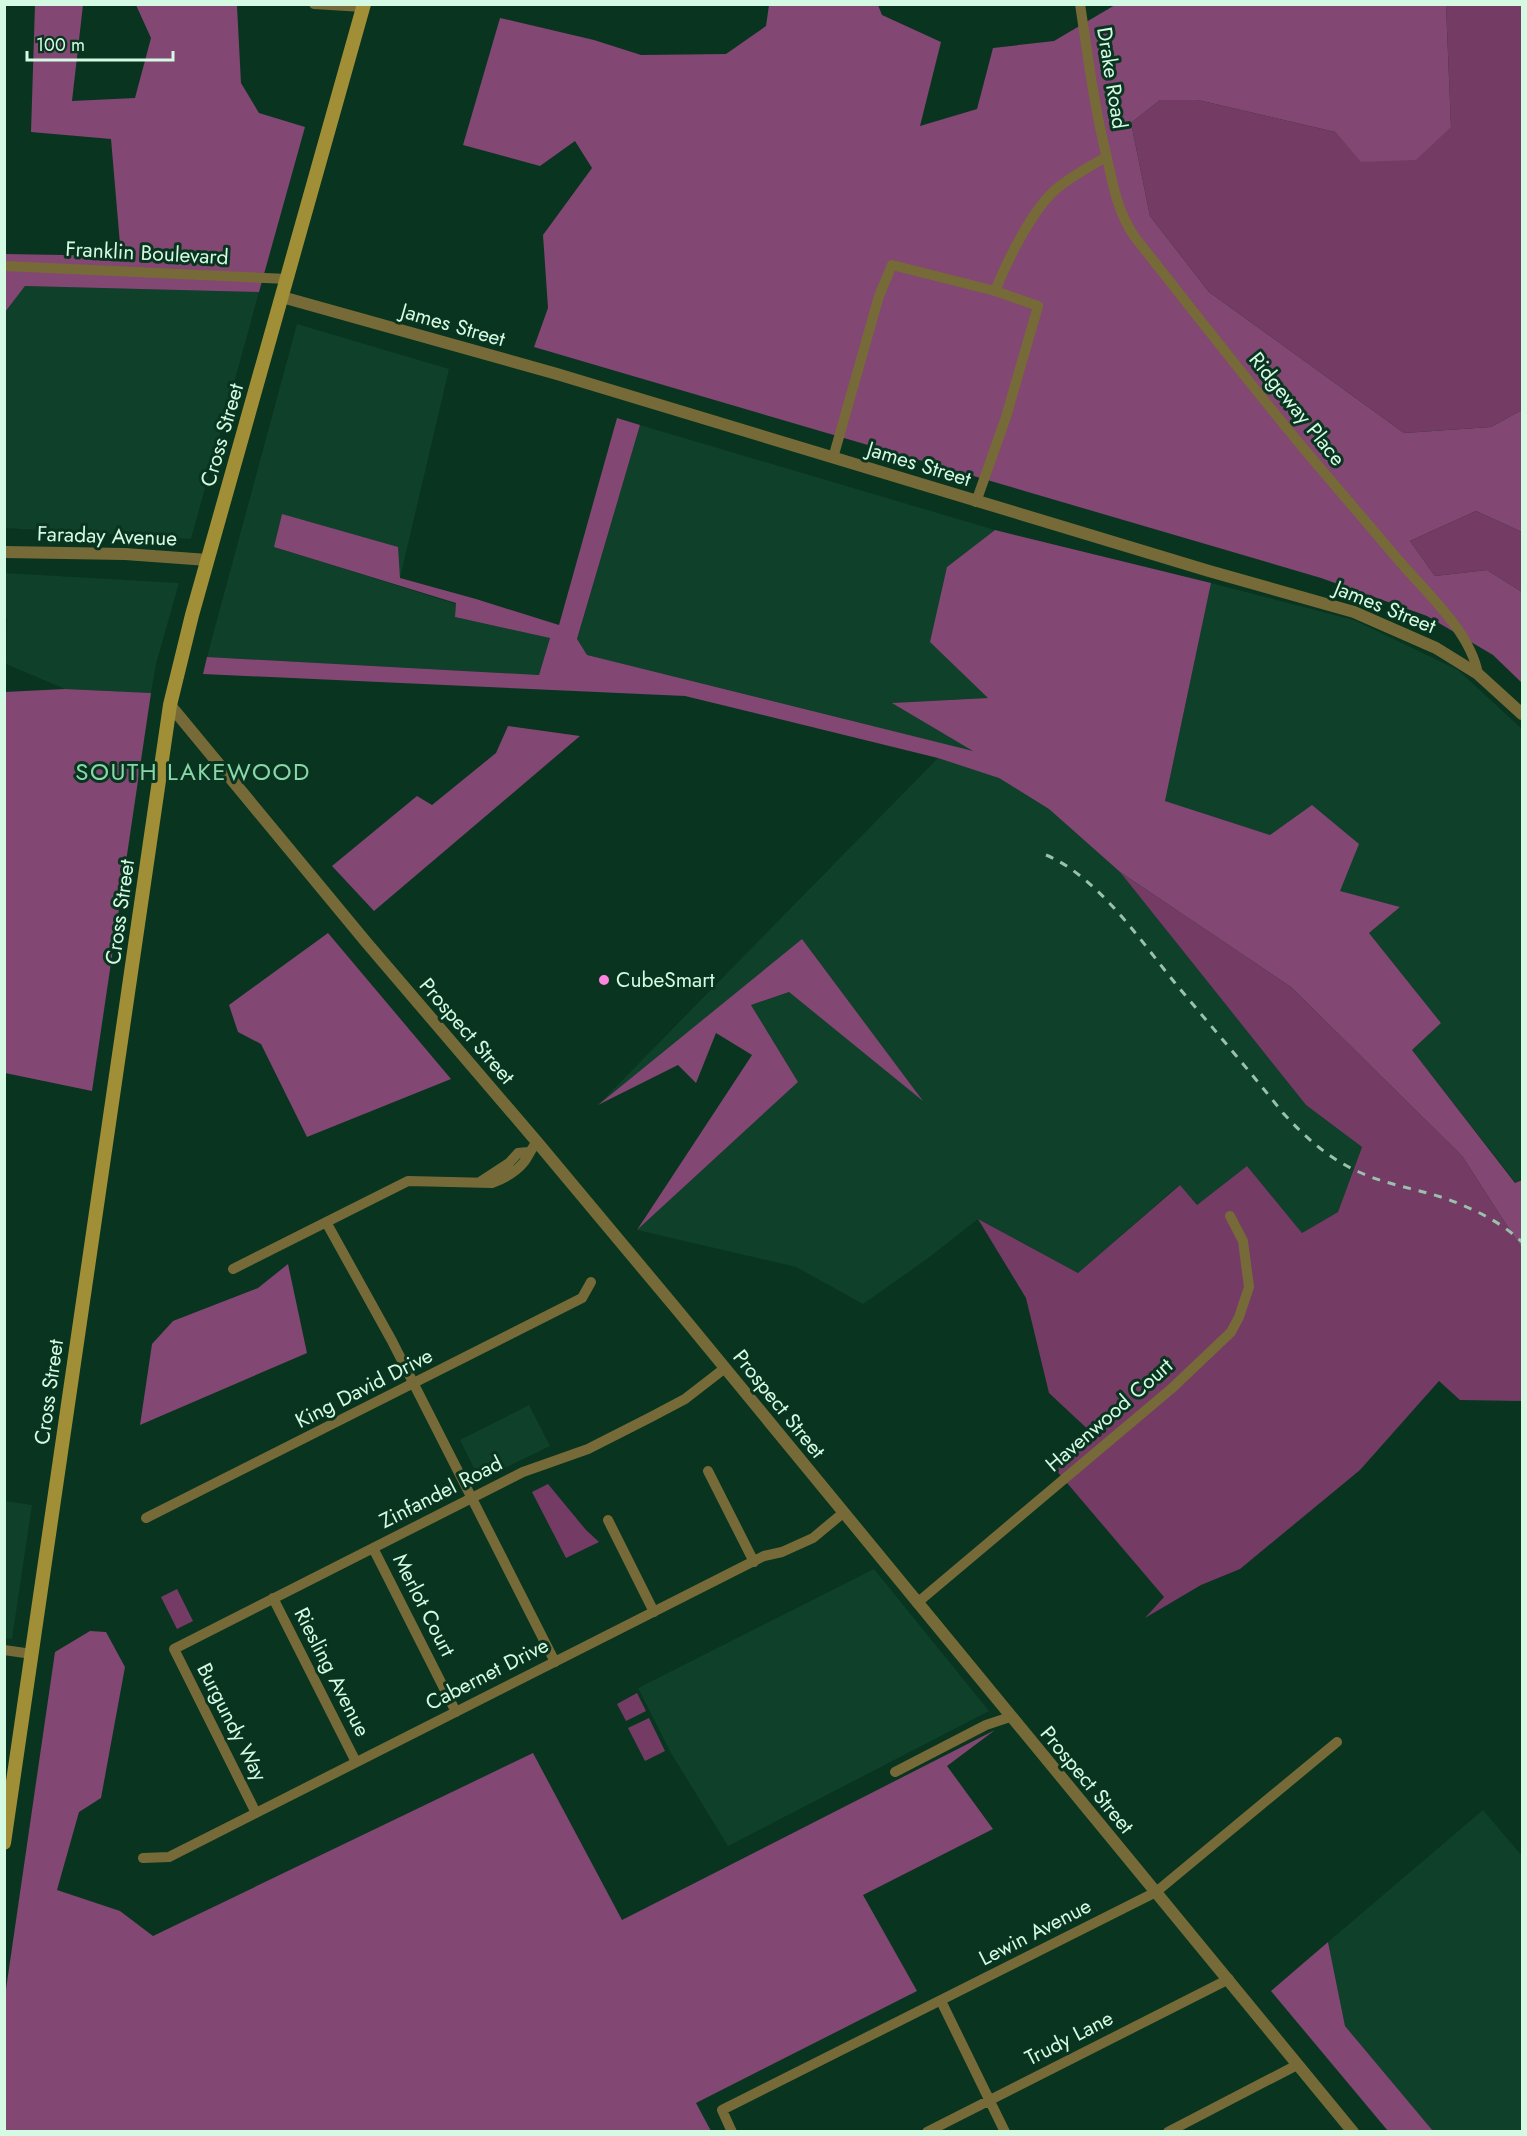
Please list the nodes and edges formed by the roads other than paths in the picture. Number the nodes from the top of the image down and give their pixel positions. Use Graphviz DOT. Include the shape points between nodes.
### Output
graph roads {
  1 [pos="314,4"];
  2 [pos="1080,4"];
  3 [pos="363,6"];
  4 [pos="1106,157"];
  5 [pos="4,266"];
  6 [pos="287,279"];
  7 [pos="995,291"];
  8 [pos="282,297"];
  9 [pos="833,458"];
  10 [pos="976,502"];
  11 [pos="4,552"];
  12 [pos="208,560"];
  13 [pos="1478,674"];
  14 [pos="171,705"];
  15 [pos="1522,714"];
  16 [pos="533,1147"];
  17 [pos="1230,1216"];
  18 [pos="326,1222"];
  19 [pos="233,1269"];
  20 [pos="591,1282"];
  21 [pos="725,1368"];
  22 [pos="414,1385"];
  23 [pos="708,1471"];
  24 [pos="472,1498"];
  25 [pos="843,1513"];
  26 [pos="147,1518"];
  27 [pos="608,1520"];
  28 [pos="373,1548"];
  29 [pos="754,1562"];
  30 [pos="273,1598"];
  31 [pos="917,1603"];
  32 [pos="654,1612"];
  33 [pos="174,1649"];
  34 [pos="4,1650"];
  35 [pos="32,1654"];
  36 [pos="555,1662"];
  37 [pos="456,1712"];
  38 [pos="1010,1717"];
  39 [pos="1337,1742"];
  40 [pos="356,1762"];
  41 [pos="896,1772"];
  42 [pos="256,1813"];
  43 [pos="4,1843"];
  44 [pos="143,1858"];
  45 [pos="1156,1892"];
  46 [pos="1228,1979"];
  47 [pos="941,2001"];
  48 [pos="1297,2065"];
  49 [pos="990,2100"];
  50 [pos="732,2132"];
  51 [pos="927,2132"];
  52 [pos="1005,2132"];
  53 [pos="1168,2132"];
  54 [pos="1353,2132"];
  1 -- 3 [label="street"];
  2 -- 4 [label="street, Drake Road" via="1095,111"];
  3 -- 6 [label="main road, Cross Street"];
  4 -- 7 [label="street" via="1044,201"];
  4 -- 13 [label="street, Ridgeway Place" via="1116,199 1134,236 1303,448 1441,609 1469,646"];
  5 -- 6 [label="street, Franklin Boulevard"];
  6 -- 8 [label="main road, Cross Street"];
  7 -- 9 [label="street" via="892,265 879,296"];
  7 -- 10 [label="street" via="1038,306"];
  8 -- 9 [label="street, James Street" via="557,374"];
  8 -- 12 [label="main road, Cross Street"];
  9 -- 10 [label="street, James Street"];
  10 -- 13 [label="street, James Street" via="1354,612 1436,648"];
  11 -- 12 [label="street, Faraday Avenue"];
  12 -- 14 [label="main road, Cross Street"];
  13 -- 15 [label="street, James Street"];
  14 -- 16 [label="street, Prospect Street"];
  14 -- 35 [label="main road, Cross Street"];
  16 -- 18 [label="street" via="519,1167 492,1183 408,1181"];
  16 -- 21 [label="street, Prospect Street"];
  17 -- 31 [label="street, Havenwood Court" via="1243,1241 1249,1287 1231,1332 1171,1389"];
  18 -- 19 [label="street"];
  18 -- 22 [label="street"];
  20 -- 22 [label="street, King David Drive" via="582,1298"];
  21 -- 24 [label="street, Zinfandel Road" via="685,1399 651,1417 588,1449 523,1472"];
  21 -- 25 [label="street, Prospect Street"];
  22 -- 24 [label="street"];
  22 -- 26 [label="street, King David Drive"];
  23 -- 29 [label="street"];
  24 -- 28 [label="street, Zinfandel Road"];
  24 -- 36 [label="street"];
  25 -- 29 [label="street, Cabernet Drive" via="813,1538"];
  25 -- 31 [label="street, Prospect Street"];
  27 -- 32 [label="street"];
  28 -- 30 [label="street, Zinfandel Road"];
  28 -- 37 [label="street, Merlot Court"];
  29 -- 32 [label="street, Cabernet Drive"];
  30 -- 33 [label="street, Zinfandel Road"];
  30 -- 40 [label="street, Riesling Avenue"];
  31 -- 38 [label="street, Prospect Street"];
  32 -- 36 [label="street, Cabernet Drive"];
  33 -- 42 [label="street, Burgundy Way"];
  34 -- 35 [label="street"];
  35 -- 43 [label="main road, Cross Street"];
  36 -- 37 [label="street, Cabernet Drive"];
  37 -- 40 [label="street, Cabernet Drive"];
  38 -- 41 [label="street" via="986,1725"];
  38 -- 45 [label="street, Prospect Street"];
  39 -- 45 [label="street, Lewin Avenue"];
  40 -- 42 [label="street, Cabernet Drive"];
  42 -- 44 [label="street, Cabernet Drive" via="169,1857"];
  45 -- 46 [label="street, Prospect Street"];
  45 -- 47 [label="street, Lewin Avenue"];
  46 -- 48 [label="street, Prospect Street"];
  46 -- 49 [label="street, Trudy Lane"];
  47 -- 49 [label="street"];
  47 -- 50 [label="street, Lewin Avenue" via="722,2110"];
  48 -- 53 [label="street"];
  48 -- 54 [label="street, Prospect Street"];
  49 -- 51 [label="street, Trudy Lane"];
  49 -- 52 [label="street"];
}
